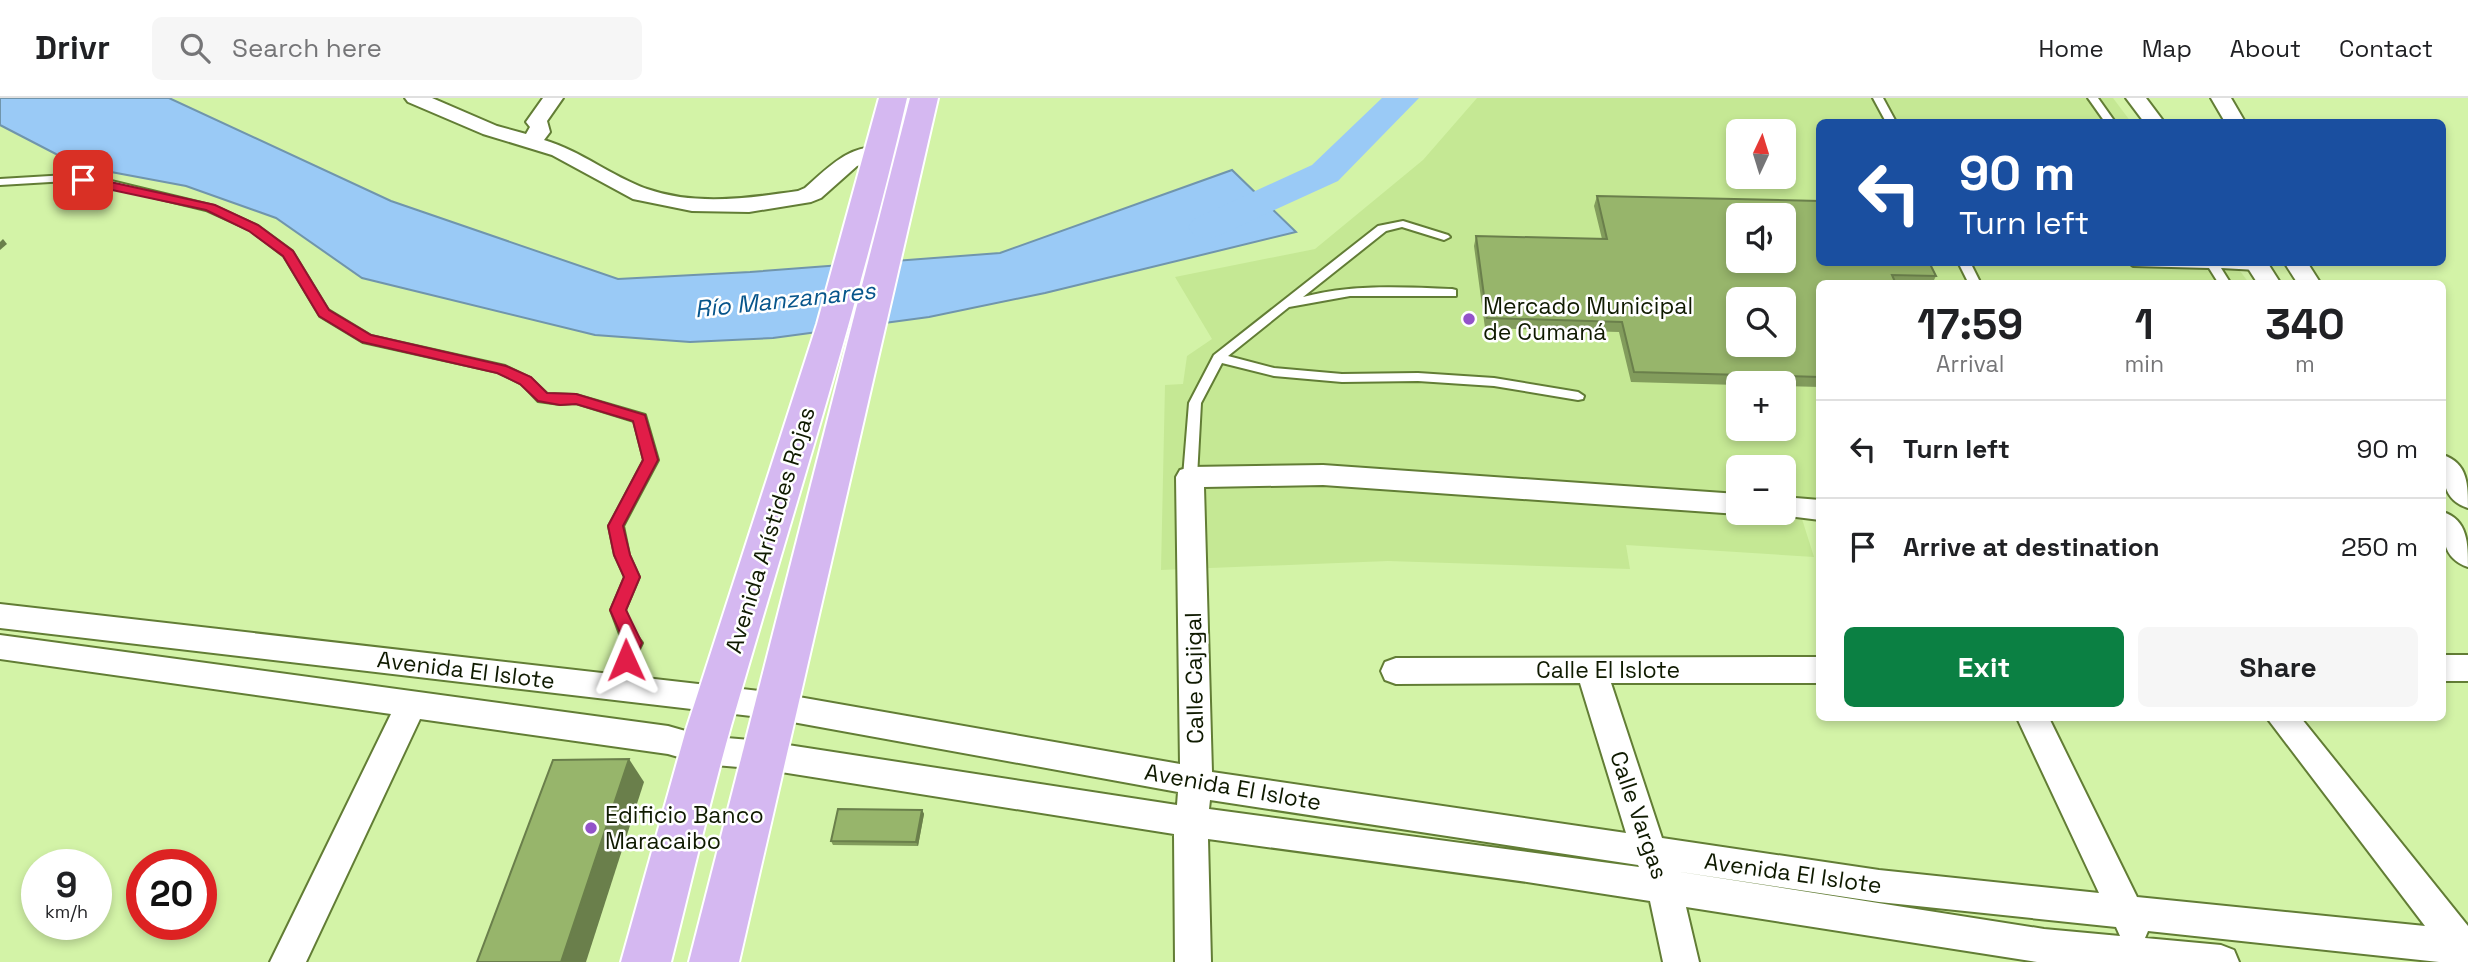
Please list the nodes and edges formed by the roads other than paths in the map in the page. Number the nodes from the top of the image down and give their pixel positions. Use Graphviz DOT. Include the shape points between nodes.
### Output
graph roads {
  1 [pos="415,98"];
  2 [pos="552,98"];
  3 [pos="893,98"];
  4 [pos="923,98"];
  5 [pos="1878,98"];
  6 [pos="2093,98"];
  7 [pos="2136,98"];
  8 [pos="2221,98"];
  9 [pos="1889,119"];
  10 [pos="2108,119"];
  11 [pos="2152,119"];
  12 [pos="2233,119"];
  13 [pos="530,142"];
  14 [pos="886,174"];
  15 [pos="0,182"];
  16 [pos="1444,237"];
  17 [pos="2232,266"];
  18 [pos="2261,270"];
  19 [pos="1452,293"];
  20 [pos="1279,308"];
  21 [pos="1218,358"];
  22 [pos="1578,396"];
  23 [pos="822,427"];
  24 [pos="2446,469"];
  25 [pos="1190,477"];
  26 [pos="2468,498"];
  27 [pos="1726,503"];
  28 [pos="1796,508"];
  29 [pos="1816,510"];
  30 [pos="2446,526"];
  31 [pos="2468,556"];
  32 [pos="0,616"];
  33 [pos="0,647"];
  34 [pos="2446,668"];
  35 [pos="2468,668"];
  36 [pos="1591,670"];
  37 [pos="1816,670"];
  38 [pos="1396,671"];
  39 [pos="613,687"];
  40 [pos="717,700"];
  41 [pos="412,703"];
  42 [pos="776,706"];
  43 [pos="2035,721"];
  44 [pos="2285,721"];
  45 [pos="704,750"];
  46 [pos="762,755"];
  47 [pos="1196,781"];
  48 [pos="1192,822"];
  49 [pos="1649,851"];
  50 [pos="1664,887"];
  51 [pos="2128,913"];
  52 [pos="2466,950"];
  53 [pos="2147,959"];
  54 [pos="288,962"];
  55 [pos="646,962"];
  56 [pos="714,962"];
  57 [pos="1193,962"];
  58 [pos="1681,962"];
  59 [pos="2221,962"];
  1 -- 13 [label="street"];
  2 -- 13 [label="street" via="536,122 540,132"];
  3 -- 14 [label="main road, Avenida Arístides Rojas"];
  4 -- 14 [label="main road, Avenida Arístides Rojas"];
  5 -- 9 [label="lane"];
  6 -- 10 [label="lane"];
  7 -- 11 [label="street"];
  8 -- 12 [label="street"];
  13 -- 14 [label="street" via="559,151 641,194 710,206 803,197 863,155"];
  14 -- 23 [label="main road, Avenida Arístides Rojas"];
  15 -- 39 [label="lane" via="99,181 210,208 254,228 288,254 324,313 366,339 501,369 526,381 543,398 576,399 640,418 651,460 615,526 632,577 618,610 634,643"];
  16 -- 20 [label="lane" via="1403,224 1382,228"];
  17 -- 18 [label="lane"];
  19 -- 20 [label="lane" via="1350,292"];
  20 -- 21 [label="lane"];
  21 -- 22 [label="lane" via="1274,372 1494,382"];
  21 -- 25 [label="lane" via="1195,403"];
  23 -- 40 [label="main road, Avenida Arístides Rojas"];
  23 -- 42 [label="main road, Avenida Arístides Rojas"];
  24 -- 26 [label="street"];
  25 -- 27 [label="street" via="1323,475"];
  25 -- 47 [label="street, Calle Cajigal"];
  28 -- 29 [label="street"];
  30 -- 31 [label="street"];
  32 -- 39 [label="street, Avenida El Islote"];
  33 -- 41 [label="street, Avenida El Islote"];
  34 -- 35 [label="street"];
  36 -- 37 [label="street, Calle El Islote"];
  36 -- 38 [label="street, Calle El Islote"];
  36 -- 49 [label="street, Calle Vargas"];
  39 -- 40 [label="street, Avenida El Islote"];
  40 -- 42 [label="street, Avenida El Islote"];
  40 -- 45 [label="main road, Avenida Arístides Rojas"];
  41 -- 45 [label="street, Avenida El Islote" via="668,740"];
  41 -- 54 [label="street"];
  42 -- 46 [label="main road, Avenida Arístides Rojas"];
  42 -- 47 [label="street, Avenida El Islote"];
  43 -- 51 [label="street"];
  44 -- 52 [label="street"];
  45 -- 46 [label="street, Avenida El Islote"];
  45 -- 55 [label="main road, Avenida Arístides Rojas"];
  46 -- 48 [label="street, Avenida El Islote"];
  46 -- 56 [label="main road, Avenida Arístides Rojas"];
  47 -- 48 [label="street, Calle Cajigal"];
  47 -- 49 [label="street, Avenida El Islote" via="1217,788"];
  48 -- 50 [label="street, Avenida El Islote"];
  48 -- 57 [label="street, Calle Cajigal"];
  49 -- 50 [label="street, Calle Vargas"];
  49 -- 51 [label="street, Avenida El Islote" via="1879,886"];
  50 -- 53 [label="street, Avenida El Islote"];
  50 -- 58 [label="street, Calle Vargas"];
  51 -- 52 [label="street, Avenida El Islote"];
  51 -- 53 [label="street"];
  53 -- 59 [label="street, Avenida El Islote"];
}
